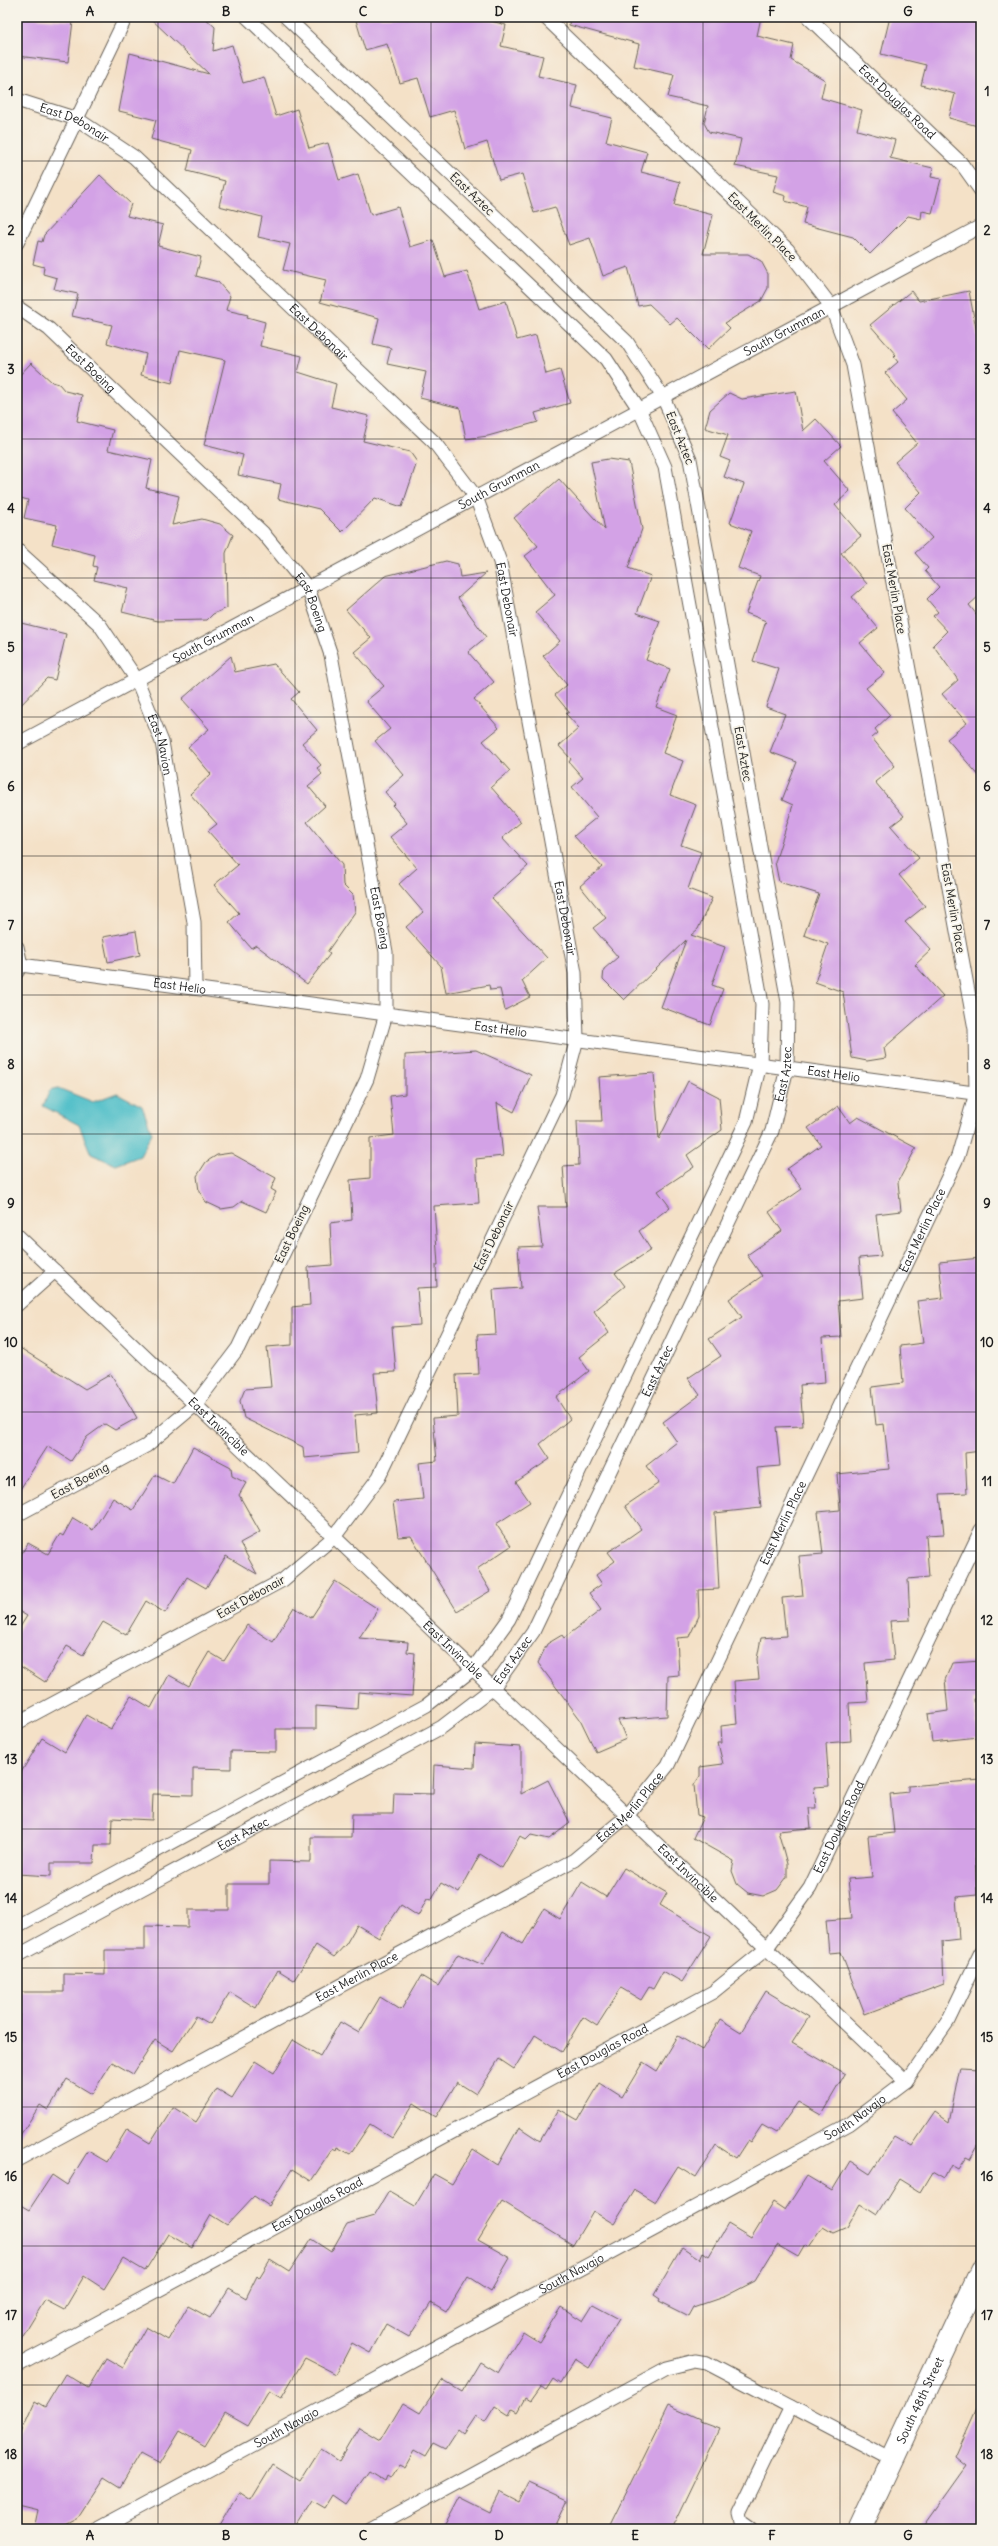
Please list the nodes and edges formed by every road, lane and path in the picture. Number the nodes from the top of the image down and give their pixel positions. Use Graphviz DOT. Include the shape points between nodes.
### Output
graph roads {
  1 [pos="126,17"];
  2 [pos="247,17"];
  3 [pos="286,17"];
  4 [pos="545,17"];
  5 [pos="808,17"];
  6 [pos="17,100"];
  7 [pos="77,119"];
  8 [pos="981,191"];
  9 [pos="981,226"];
  10 [pos="17,243"];
  11 [pos="831,306"];
  12 [pos="17,307"];
  13 [pos="663,397"];
  14 [pos="640,409"];
  15 [pos="476,497"];
  16 [pos="17,550"];
  17 [pos="308,588"];
  18 [pos="137,680"];
  19 [pos="17,744"];
  20 [pos="17,947"];
  21 [pos="19,968"];
  22 [pos="195,988"];
  23 [pos="386,1014"];
  24 [pos="577,1039"];
  25 [pos="760,1064"];
  26 [pos="787,1068"];
  27 [pos="978,1093"];
  28 [pos="17,1235"];
  29 [pos="55,1271"];
  30 [pos="17,1305"];
  31 [pos="195,1405"];
  32 [pos="17,1515"];
  33 [pos="981,1530"];
  34 [pos="334,1537"];
  35 [pos="473,1669"];
  36 [pos="492,1688"];
  37 [pos="17,1723"];
  38 [pos="627,1816"];
  39 [pos="17,1926"];
  40 [pos="766,1949"];
  41 [pos="981,1952"];
  42 [pos="17,1956"];
  43 [pos="906,2081"];
  44 [pos="17,2160"];
  45 [pos="981,2271"];
  46 [pos="17,2366"];
  47 [pos="791,2407"];
  48 [pos="894,2461"];
  49 [pos="99,2529"];
  50 [pos="370,2529"];
  51 [pos="751,2529"];
  52 [pos="860,2529"];
  1 -- 7 [label="lane"];
  2 -- 14 [label="lane, East Aztec" via="606,359"];
  3 -- 13 [label="lane, East Aztec" via="627,342"];
  4 -- 11 [label="lane, East Merlin Place" via="788,250"];
  5 -- 8 [label="lane, East Douglas Road" via="961,163"];
  6 -- 7 [label="lane, East Debonair"];
  7 -- 10 [label="lane"];
  7 -- 15 [label="lane, East Debonair" via="134,158 434,442"];
  9 -- 11 [label="lane, South Grumman"];
  11 -- 13 [label="lane, South Grumman"];
  11 -- 27 [label="lane, East Merlin Place" via="853,365 975,1029"];
  12 -- 17 [label="lane, East Boeing" via="49,329 264,533"];
  13 -- 14 [label="lane, South Grumman"];
  13 -- 26 [label="lane, East Aztec" via="692,467 788,1002"];
  14 -- 15 [label="lane, South Grumman"];
  14 -- 25 [label="lane, East Aztec" via="664,467 762,1004"];
  15 -- 17 [label="lane, South Grumman"];
  15 -- 24 [label="lane, East Debonair" via="500,562 575,973"];
  16 -- 18 [label="lane, East Navion" via="100,626"];
  17 -- 18 [label="lane, South Grumman"];
  17 -- 23 [label="lane, East Boeing" via="332,662 386,952"];
  18 -- 19 [label="lane, South Grumman"];
  18 -- 22 [label="lane, East Navion" via="162,742 194,922"];
  20 -- 21 [label="lane"];
  21 -- 22 [label="lane, East Helio"];
  22 -- 23 [label="lane, East Helio"];
  23 -- 24 [label="lane, East Helio"];
  23 -- 31 [label="lane, East Boeing" via="366,1079 238,1348"];
  24 -- 25 [label="lane, East Helio"];
  24 -- 34 [label="lane, East Debonair" via="562,1095 379,1477"];
  25 -- 26 [label="lane, East Helio"];
  25 -- 35 [label="lane, East Aztec" via="743,1129 509,1619"];
  26 -- 27 [label="lane, East Helio"];
  26 -- 36 [label="lane, East Aztec" via="768,1138 533,1632"];
  27 -- 38 [label="lane, East Merlin Place" via="958,1156 668,1765"];
  28 -- 29 [label="lane, East Invincible"];
  29 -- 30 [label="lane"];
  29 -- 31 [label="lane, East Invincible"];
  31 -- 32 [label="lane, East Boeing" via="146,1446"];
  31 -- 34 [label="lane, East Invincible"];
  33 -- 40 [label="lane, East Douglas Road" via="810,1888"];
  34 -- 35 [label="lane, East Invincible"];
  34 -- 37 [label="lane, East Debonair" via="284,1580"];
  35 -- 36 [label="lane, East Invincible"];
  35 -- 39 [label="lane, East Aztec" via="427,1706"];
  36 -- 38 [label="lane, East Invincible"];
  36 -- 42 [label="lane, East Aztec" via="442,1728"];
  38 -- 40 [label="lane, East Invincible"];
  38 -- 44 [label="lane, East Merlin Place" via="574,1860"];
  40 -- 43 [label="lane, East Invincible"];
  40 -- 46 [label="lane, East Douglas Road" via="713,1992"];
  41 -- 43 [label="lane, South Navajo" via="948,2021"];
  43 -- 49 [label="lane, South Navajo" via="849,2124"];
  45 -- 48 [label="street, South 48th Street"];
  47 -- 48 [label="lane"];
  47 -- 50 [label="lane" via="707,2363 681,2363 667,2368"];
  47 -- 51 [label="lane" via="739,2514 741,2522"];
  48 -- 52 [label="street, South 48th Street"];
}
